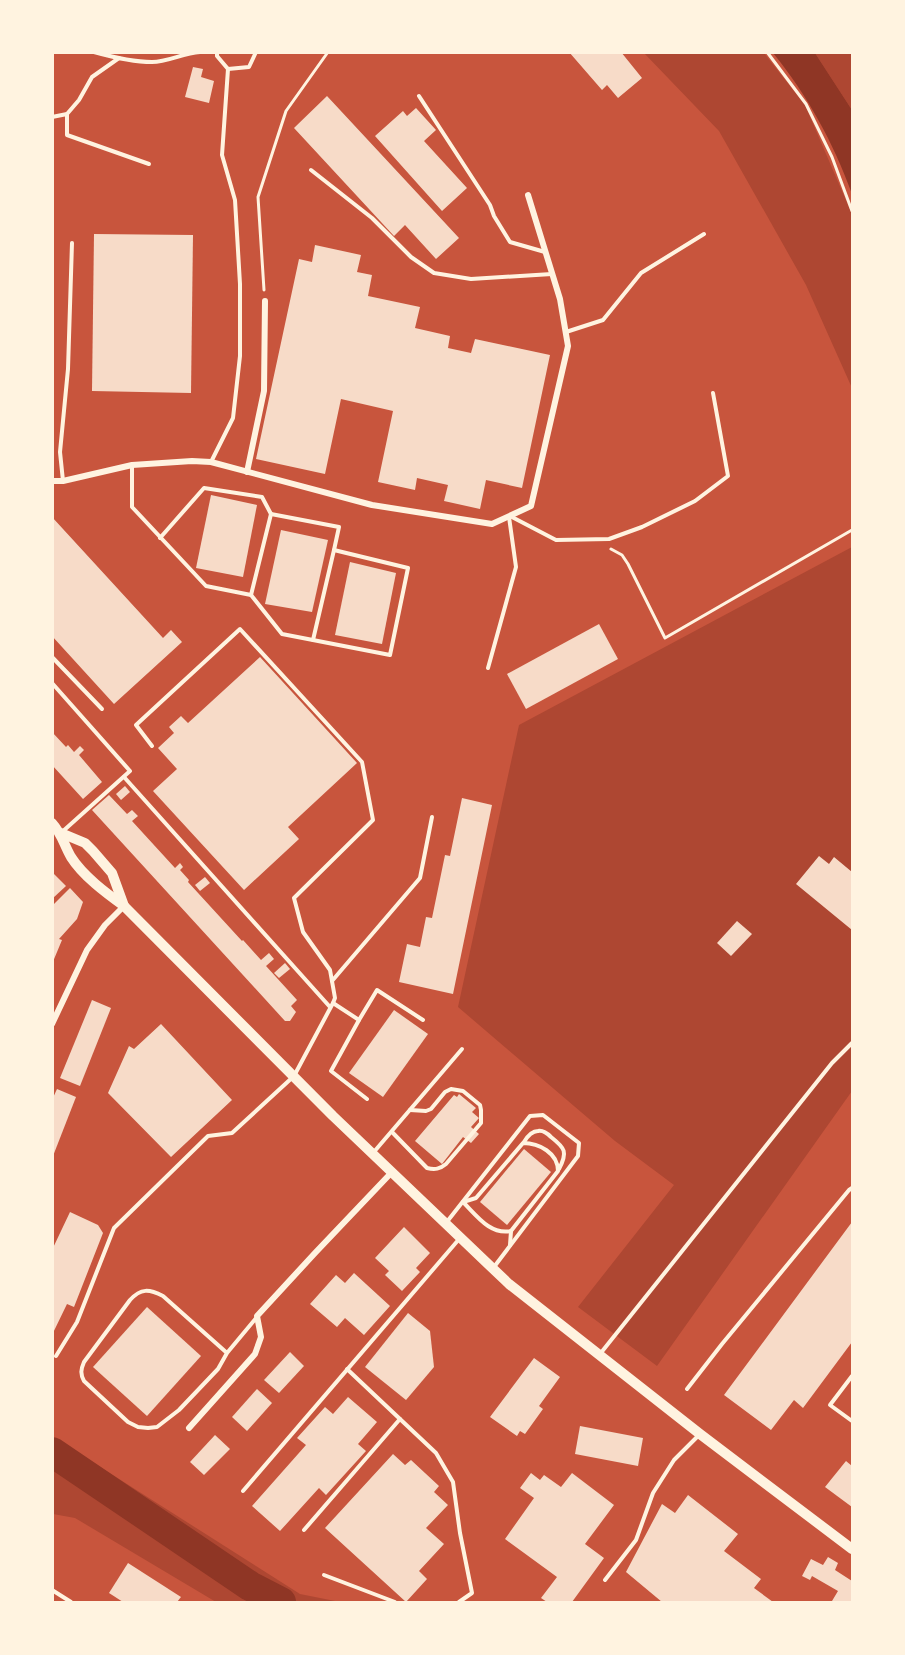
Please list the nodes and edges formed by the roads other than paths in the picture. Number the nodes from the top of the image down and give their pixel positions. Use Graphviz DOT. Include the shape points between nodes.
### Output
graph roads {
  1 [pos="94,52"];
  2 [pos="200,52"];
  3 [pos="217,52"];
  4 [pos="256,52"];
  5 [pos="119,58"];
  6 [pos="228,69"];
  7 [pos="419,96"];
  8 [pos="67,114"];
  9 [pos="52,117"];
  10 [pos="149,164"];
  11 [pos="311,170"];
  12 [pos="528,195"];
  13 [pos="704,234"];
  14 [pos="72,243"];
  15 [pos="545,252"];
  16 [pos="552,274"];
  17 [pos="265,301"];
  18 [pos="566,332"];
  19 [pos="713,393"];
  20 [pos="211,462"];
  21 [pos="132,465"];
  22 [pos="247,472"];
  23 [pos="52,481"];
  24 [pos="63,481"];
  25 [pos="271,514"];
  26 [pos="509,516"];
  27 [pos="160,537"];
  28 [pos="334,550"];
  29 [pos="252,595"];
  30 [pos="314,640"];
  31 [pos="52,657"];
  32 [pos="488,668"];
  33 [pos="52,683"];
  34 [pos="102,709"];
  35 [pos="152,746"];
  36 [pos="124,777"];
  37 [pos="432,817"];
  38 [pos="52,823"];
  39 [pos="61,833"];
  40 [pos="124,906"];
  41 [pos="332,982"];
  42 [pos="331,1005"];
  43 [pos="55,1013"];
  44 [pos="359,1020"];
  45 [pos="423,1020"];
  46 [pos="52,1024"];
  47 [pos="852,1043"];
  48 [pos="462,1049"];
  49 [pos="294,1076"];
  50 [pos="367,1099"];
  51 [pos="410,1110"];
  52 [pos="392,1132"];
  53 [pos="523,1143"];
  54 [pos="373,1154"];
  55 [pos="558,1171"];
  56 [pos="392,1172"];
  57 [pos="852,1188"];
  58 [pos="463,1202"];
  59 [pos="445,1223"];
  60 [pos="512,1230"];
  61 [pos="460,1238"];
  62 [pos="509,1248"];
  63 [pos="493,1269"];
  64 [pos="257,1316"];
  65 [pos="227,1353"];
  66 [pos="599,1355"];
  67 [pos="56,1356"];
  68 [pos="347,1369"];
  69 [pos="852,1376"];
  70 [pos="687,1389"];
  71 [pos="400,1419"];
  72 [pos="852,1421"];
  73 [pos="189,1428"];
  74 [pos="700,1434"];
  75 [pos="243,1491"];
  76 [pos="304,1530"];
  77 [pos="852,1549"];
  78 [pos="324,1575"];
  79 [pos="605,1580"];
  80 [pos="52,1590"];
  81 [pos="71,1602"];
  82 [pos="395,1602"];
  83 [pos="459,1602"];
  1 -- 5 [label="lane"];
  2 -- 5 [label="lane" via="153,62"];
  3 -- 6 [label="lane"];
  4 -- 6 [label="lane" via="249,67"];
  5 -- 8 [label="lane" via="92,77"];
  6 -- 20 [label="lane" via="222,155 235,200 240,356 233,418"];
  7 -- 15 [label="lane" via="510,242"];
  8 -- 9 [label="lane"];
  8 -- 10 [label="lane" via="67,135"];
  11 -- 16 [label="lane" via="372,218 411,258 434,273 471,279"];
  12 -- 15 [label="street"];
  13 -- 18 [label="lane" via="641,273 603,321"];
  14 -- 24 [label="lane" via="68,369 60,452"];
  15 -- 16 [label="street"];
  16 -- 18 [label="street"];
  17 -- 22 [label="street" via="264,391"];
  18 -- 26 [label="street" via="568,346 531,507"];
  19 -- 26 [label="lane" via="728,476 695,501 609,538 556,540"];
  20 -- 21 [label="street"];
  20 -- 22 [label="street"];
  21 -- 24 [label="street"];
  21 -- 27 [label="lane" via="132,507"];
  22 -- 26 [label="street" via="372,505 492,524"];
  23 -- 24 [label="street"];
  25 -- 27 [label="lane" via="262,497 204,488"];
  25 -- 28 [label="lane" via="339,527"];
  25 -- 29 [label="lane"];
  26 -- 32 [label="lane" via="516,567"];
  27 -- 29 [label="lane" via="206,586"];
  28 -- 30 [label="lane"];
  28 -- 30 [label="lane" via="408,568 390,655"];
  29 -- 30 [label="lane" via="282,634"];
  31 -- 34 [label="lane"];
  33 -- 36 [label="lane" via="130,771"];
  35 -- 41 [label="lane" via="136,725 240,629 362,762 373,820 294,898 303,932 330,970"];
  36 -- 39 [label="lane"];
  36 -- 42 [label="lane"];
  37 -- 41 [label="lane" via="420,878"];
  38 -- 39 [label="main road"];
  39 -- 40 [label="main road" via="72,857 97,886"];
  39 -- 40 [label="main road" via="85,843 112,873"];
  40 -- 43 [label="street" via="87,950"];
  40 -- 49 [label="main road"];
  41 -- 42 [label="lane" via="335,998"];
  42 -- 44 [label="lane"];
  42 -- 49 [label="lane"];
  43 -- 46 [label="street"];
  44 -- 45 [label="lane" via="377,990"];
  44 -- 50 [label="lane" via="331,1071"];
  47 -- 66 [label="lane" via="832,1062"];
  48 -- 51 [label="lane"];
  49 -- 54 [label="main road"];
  49 -- 67 [label="lane" via="232,1133 208,1136 114,1228 77,1322"];
  51 -- 52 [label="lane"];
  51 -- 52 [label="lane" via="431,1109 446,1092 458,1089 480,1105 481,1123 446,1164 433,1170"];
  52 -- 54 [label="lane"];
  53 -- 55 [label="lane" via="540,1145 556,1158"];
  53 -- 55 [label="lane" via="530,1133 546,1133 562,1146 563,1161"];
  53 -- 58 [label="lane" via="476,1198"];
  54 -- 56 [label="main road"];
  55 -- 60 [label="lane"];
  56 -- 59 [label="main road"];
  56 -- 64 [label="street"];
  57 -- 70 [label="lane"];
  58 -- 59 [label="lane"];
  58 -- 60 [label="lane" via="493,1230"];
  58 -- 62 [label="lane" via="530,1116 543,1115 579,1143 578,1156"];
  59 -- 61 [label="main road"];
  60 -- 62 [label="lane"];
  61 -- 63 [label="main road"];
  61 -- 68 [label="lane"];
  62 -- 63 [label="lane"];
  63 -- 66 [label="main road"];
  64 -- 65 [label="lane"];
  64 -- 73 [label="street" via="261,1337 255,1354"];
  65 -- 65 [label="lane" via="218,1369 157,1427 138,1427 128,1422 81,1374 84,1362 130,1300 146,1291 163,1296"];
  66 -- 74 [label="main road"];
  68 -- 71 [label="lane"];
  68 -- 75 [label="lane"];
  69 -- 72 [label="lane" via="830,1405"];
  71 -- 76 [label="lane"];
  71 -- 83 [label="lane" via="436,1453 453,1482 472,1593"];
  74 -- 77 [label="main road"];
  74 -- 79 [label="lane" via="674,1460 653,1492 636,1540"];
  78 -- 82 [label="lane"];
  80 -- 81 [label="lane"];
}
